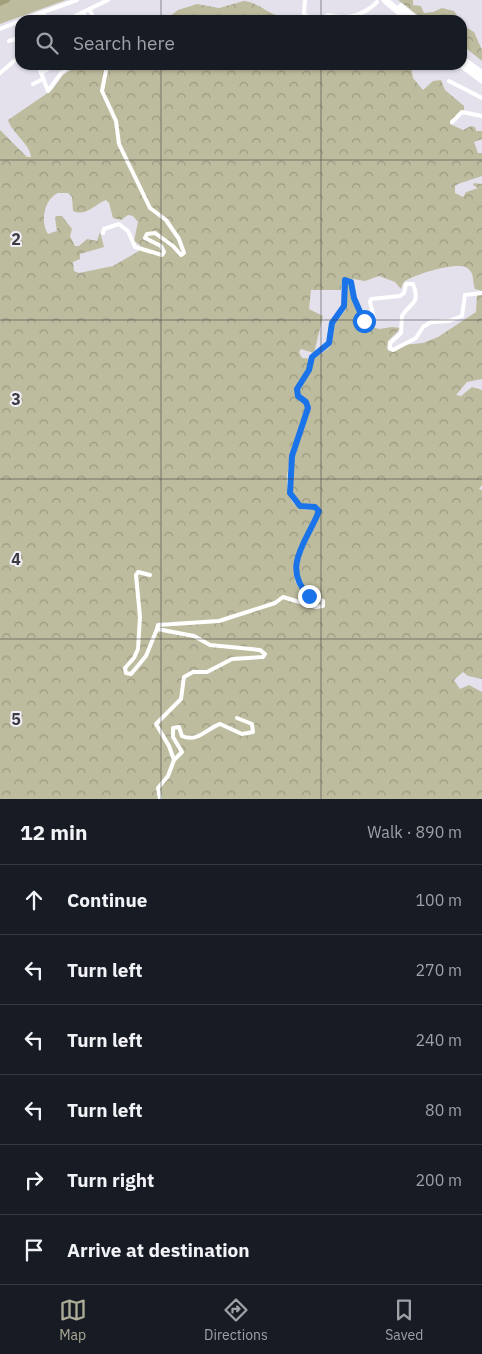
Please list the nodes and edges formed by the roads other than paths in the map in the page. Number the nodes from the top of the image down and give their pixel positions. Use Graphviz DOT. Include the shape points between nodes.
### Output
graph roads {
  1 [pos="77,0"];
  2 [pos="108,0"];
  3 [pos="305,0"];
  4 [pos="392,0"];
  5 [pos="381,1"];
  6 [pos="89,9"];
  7 [pos="83,12"];
  8 [pos="41,13"];
  9 [pos="35,15"];
  10 [pos="44,15"];
  11 [pos="77,15"];
  12 [pos="84,15"];
  13 [pos="92,15"];
  14 [pos="306,15"];
  15 [pos="356,15"];
  16 [pos="402,15"];
  17 [pos="410,15"];
  18 [pos="15,22"];
  19 [pos="0,28"];
  20 [pos="15,39"];
  21 [pos="9,41"];
  22 [pos="15,60"];
  23 [pos="467,63"];
  24 [pos="467,69"];
  25 [pos="40,70"];
  26 [pos="46,70"];
  27 [pos="65,70"];
  28 [pos="106,70"];
  29 [pos="0,73"];
  30 [pos="41,73"];
  31 [pos="482,74"];
  32 [pos="43,79"];
  33 [pos="482,80"];
  34 [pos="449,81"];
  35 [pos="33,84"];
  36 [pos="482,98"];
  37 [pos="482,116"];
  38 [pos="452,122"];
  39 [pos="103,233"];
  40 [pos="482,293"];
  41 [pos="150,575"];
  42 [pos="157,629"];
  43 [pos="238,718"];
  44 [pos="174,760"];
  45 [pos="160,799"];
  1 -- 8 [label="street"];
  2 -- 6 [label="street"];
  3 -- 14 [label="street"];
  4 -- 17 [label="highway"];
  5 -- 15 [label="street"];
  5 -- 16 [label="highway"];
  6 -- 7 [label="street"];
  6 -- 13 [label="street"];
  7 -- 11 [label="street"];
  7 -- 12 [label="street"];
  8 -- 9 [label="street"];
  8 -- 10 [label="street"];
  18 -- 19 [label="street"];
  20 -- 21 [label="street"];
  22 -- 29 [label="street"];
  23 -- 31 [label="highway"];
  24 -- 33 [label="highway"];
  25 -- 30 [label="street"];
  26 -- 30 [label="street"];
  27 -- 32 [label="street" via="48,91"];
  28 -- 39 [label="street" via="102,91 116,121 119,144 150,208 166,220 184,253 178,253 155,233 147,234 145,238 161,246 162,254 135,247 122,224 103,230"];
  30 -- 32 [label="street"];
  32 -- 35 [label="street"];
  34 -- 36 [label="street"];
  37 -- 38 [label="street" via="462,112"];
  40 -- 42 [label="street" via="465,295 462,316 431,322 416,338 393,350 390,343 401,333 402,316 415,303 412,284 406,284 400,296 371,299 374,318 368,323 356,304 351,282 345,280 344,306 332,323 329,343 312,357 309,370 297,389 298,396 308,408 292,456 289,488 292,498 300,506 315,507 319,511 300,549 296,568 299,585 309,596 322,601 322,606 284,598 219,621 161,623"];
  41 -- 42 [label="street" via="138,572 136,575 140,617 138,649 125,668 126,673 131,674 146,656"];
  42 -- 44 [label="street" via="194,636 210,645 224,644 265,652 263,657 232,659 204,673 193,672 184,677 181,699 156,724"];
  43 -- 44 [label="street" via="252,724 253,732 242,734 220,724 208,733 187,738 182,736 179,728 173,728 172,737 182,752"];
  44 -- 45 [label="street" via="168,776 158,788"];
}
